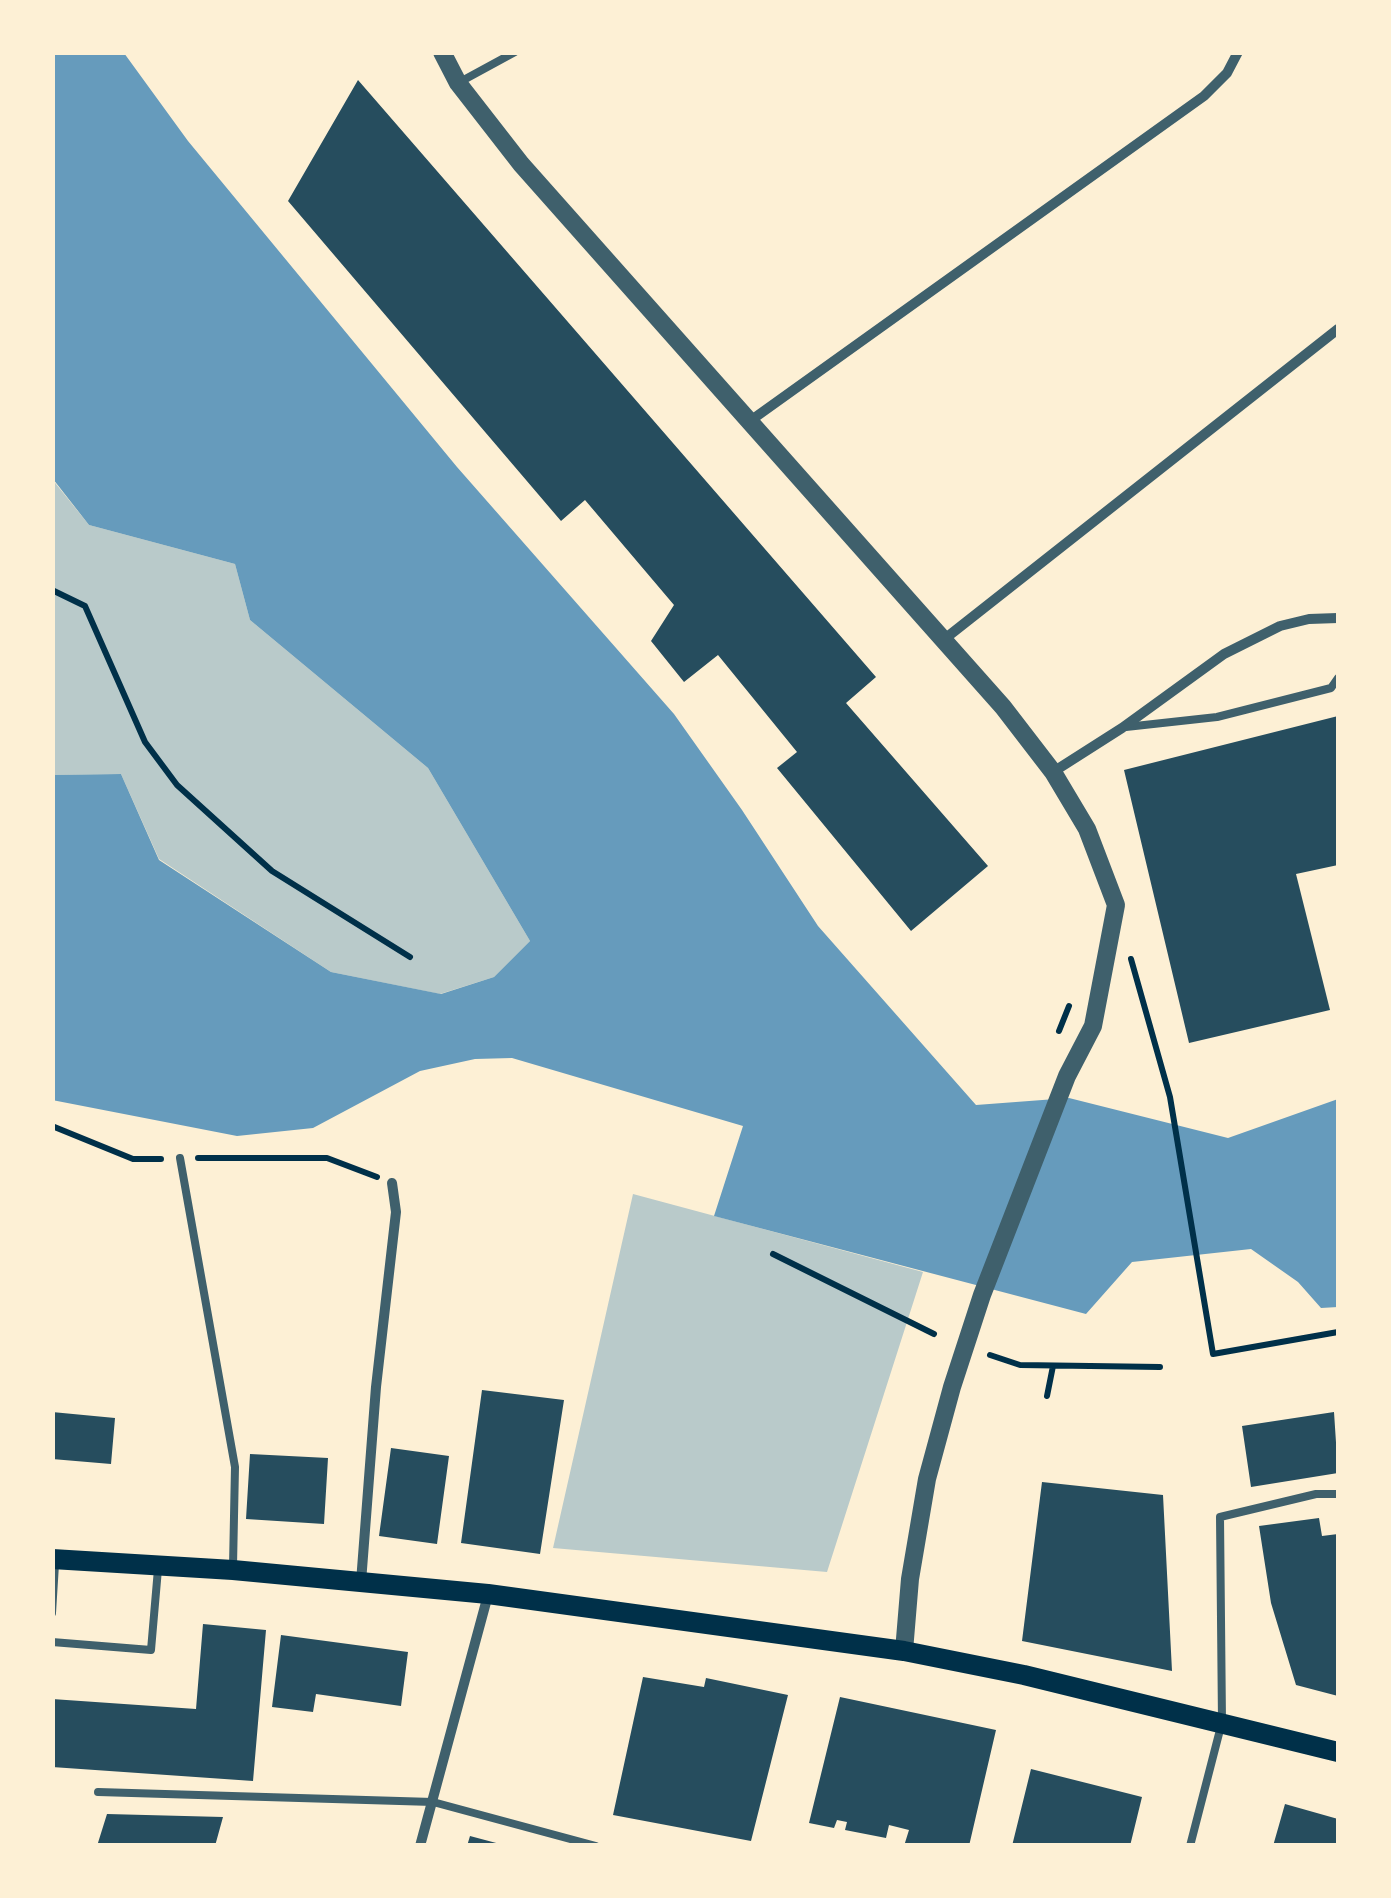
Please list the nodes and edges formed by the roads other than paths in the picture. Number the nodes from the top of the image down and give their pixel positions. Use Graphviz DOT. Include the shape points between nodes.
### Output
graph roads {
  1 [pos="442,52"];
  2 [pos="515,52"];
  3 [pos="1238,52"];
  4 [pos="458,82"];
  5 [pos="1338,329"];
  6 [pos="750,421"];
  7 [pos="1338,618"];
  8 [pos="942,641"];
  9 [pos="1338,678"];
  10 [pos="1122,728"];
  11 [pos="1053,772"];
  12 [pos="180,1158"];
  13 [pos="392,1183"];
  14 [pos="1338,1494"];
  15 [pos="54,1559"];
  16 [pos="158,1565"];
  17 [pos="233,1570"];
  18 [pos="362,1582"];
  19 [pos="488,1594"];
  20 [pos="52,1613"];
  21 [pos="52,1642"];
  22 [pos="904,1651"];
  23 [pos="1222,1722"];
  24 [pos="1338,1752"];
  25 [pos="98,1792"];
  26 [pos="433,1802"];
  27 [pos="420,1846"];
  28 [pos="596,1846"];
  29 [pos="1190,1846"];
  1 -- 4 [label="street"];
  2 -- 4 [label="lane"];
  3 -- 6 [label="street" via="1204,96"];
  4 -- 6 [label="street" via="521,164"];
  5 -- 8 [label="street"];
  6 -- 8 [label="street"];
  7 -- 10 [label="street" via="1280,626 1224,654"];
  8 -- 11 [label="street"];
  9 -- 10 [label="lane" via="1331,688 1217,718"];
  10 -- 11 [label="street"];
  11 -- 22 [label="street" via="1086,829 1116,905 1093,1026 1066,1076 982,1295 926,1479"];
  12 -- 17 [label="lane" via="235,1467"];
  13 -- 18 [label="street" via="396,1212"];
  14 -- 23 [label="lane" via="1220,1516"];
  15 -- 16 [label="main road"];
  15 -- 20 [label="lane"];
  16 -- 17 [label="main road"];
  16 -- 21 [label="lane" via="151,1650"];
  17 -- 18 [label="main road"];
  18 -- 19 [label="main road"];
  19 -- 22 [label="main road"];
  19 -- 26 [label="street"];
  22 -- 23 [label="main road"];
  23 -- 24 [label="main road"];
  23 -- 29 [label="lane"];
  25 -- 26 [label="lane"];
  26 -- 27 [label="street"];
  26 -- 28 [label="lane"];
}
